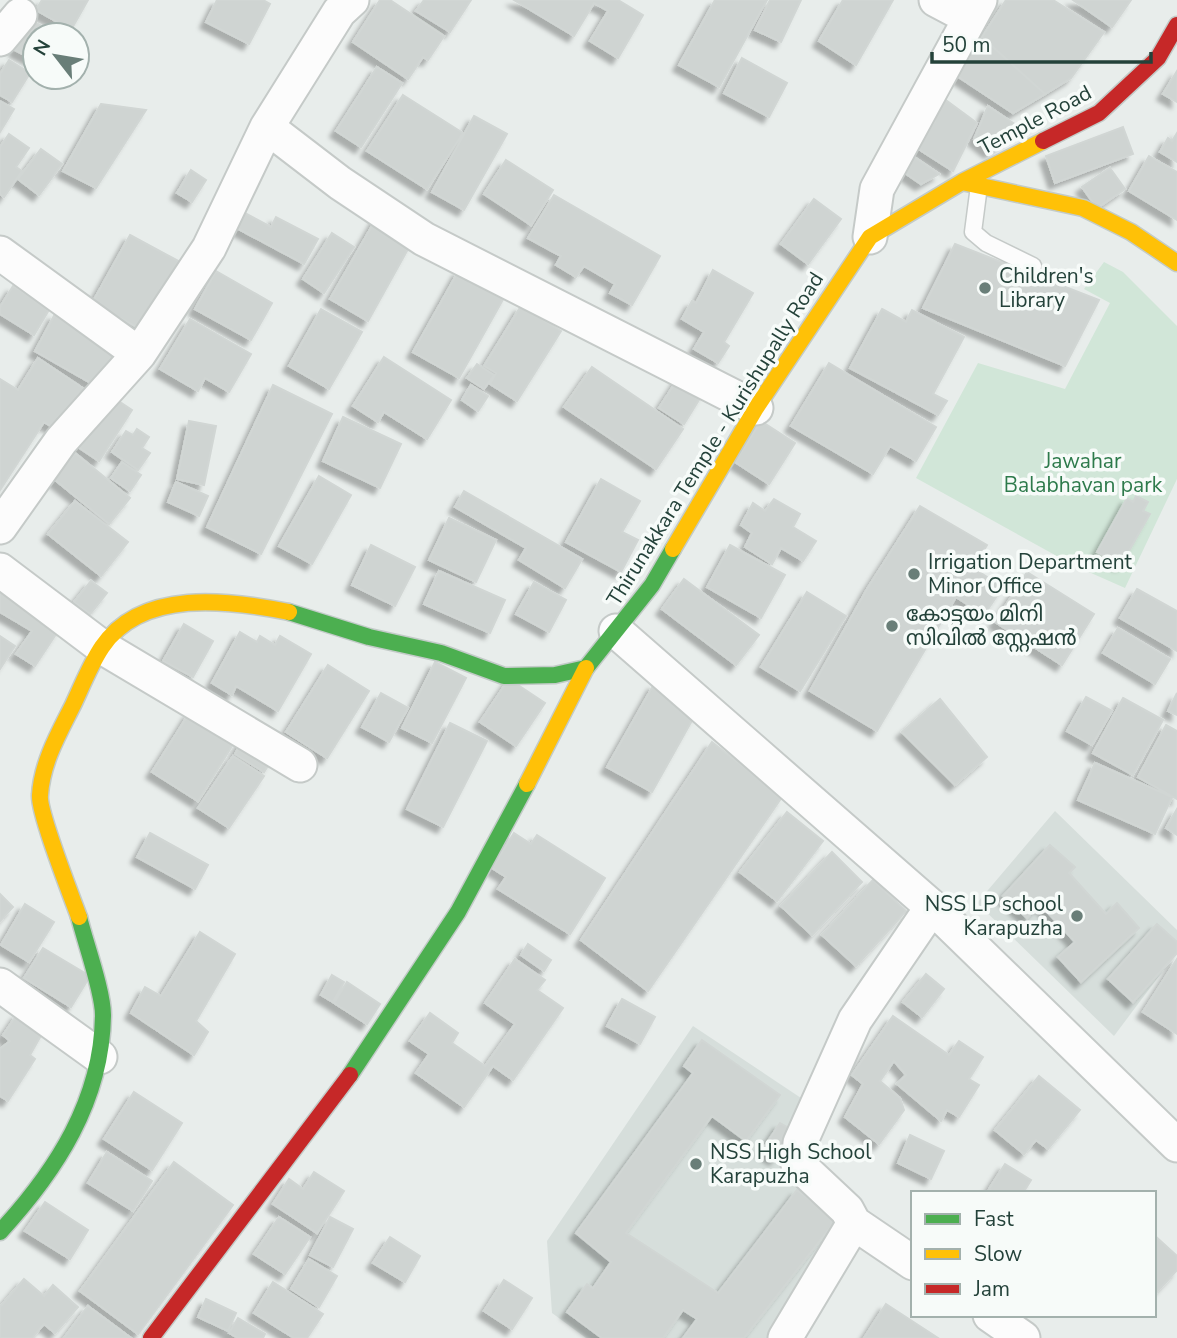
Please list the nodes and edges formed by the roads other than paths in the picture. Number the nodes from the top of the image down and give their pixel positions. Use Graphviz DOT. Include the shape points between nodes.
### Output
graph roads {
  1 [pos="352,0"];
  2 [pos="936,0"];
  3 [pos="975,9"];
  4 [pos="1173,43"];
  5 [pos="267,127"];
  6 [pos="962,182"];
  7 [pos="979,186"];
  8 [pos="870,237"];
  9 [pos="0,253"];
  10 [pos="1177,263"];
  11 [pos="1033,266"];
  12 [pos="139,354"];
  13 [pos="756,408"];
  14 [pos="0,527"];
  15 [pos="0,570"];
  16 [pos="616,632"];
  17 [pos="102,647"];
  18 [pos="586,668"];
  19 [pos="300,765"];
  20 [pos="932,907"];
  21 [pos="0,985"];
  22 [pos="100,1057"];
  23 [pos="1177,1145"];
  24 [pos="854,1223"];
  25 [pos="0,1232"];
  26 [pos="911,1262"];
  27 [pos="992,1317"];
  28 [pos="150,1338"];
  29 [pos="785,1338"];
  30 [pos="1023,1338"];
  1 -- 5 [label="street" via="339,12"];
  2 -- 3 [label="street"];
  3 -- 8 [label="street" via="877,189"];
  4 -- 6 [label="main road, Temple Road" via="1099,113"];
  5 -- 12 [label="street" via="209,248"];
  5 -- 13 [label="street" via="424,239"];
  6 -- 7 [label="main road"];
  6 -- 8 [label="main road, Thirunakkara Temple - Kurishupally Road"];
  7 -- 10 [label="main road" via="1083,208 1131,232"];
  7 -- 11 [label="lane" via="973,232"];
  8 -- 13 [label="main road, Thirunakkara Temple - Kurishupally Road"];
  9 -- 12 [label="street"];
  12 -- 14 [label="street" via="61,441"];
  13 -- 16 [label="main road, Thirunakkara Temple - Kurishupally Road" via="652,584"];
  15 -- 17 [label="street"];
  16 -- 18 [label="main road, Thirunakkara Temple - Kurishupally Road"];
  16 -- 20 [label="street"];
  17 -- 18 [label="main road" via="142,612 239,602 440,653 504,676 555,676"];
  17 -- 19 [label="street"];
  17 -- 22 [label="main road" via="48,757 39,797 96,978 103,1013"];
  18 -- 28 [label="main road, Thirunakkara Temple - Kurishupally Road" via="459,910 366,1055"];
  20 -- 23 [label="street"];
  20 -- 24 [label="street" via="855,1020 800,1143 798,1164 847,1210"];
  21 -- 22 [label="street"];
  22 -- 25 [label="main road" via="78,1124 27,1203"];
  24 -- 26 [label="street"];
  24 -- 29 [label="street"];
  27 -- 30 [label="street"];
}
